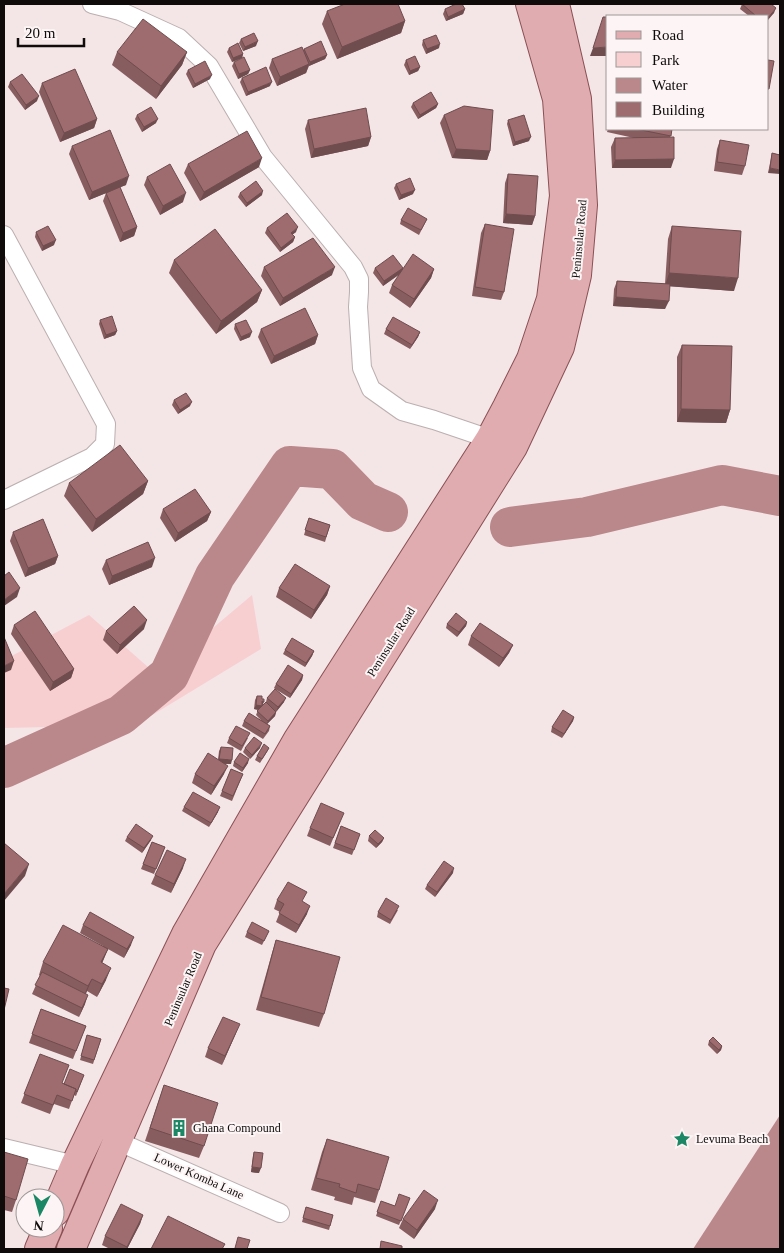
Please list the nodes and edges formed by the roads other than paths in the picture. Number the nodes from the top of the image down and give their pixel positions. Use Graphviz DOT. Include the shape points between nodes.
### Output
graph roads {
  1 [pos="92,4"];
  2 [pos="539,5"];
  3 [pos="4,234"];
  4 [pos="490,439"];
  5 [pos="4,500"];
  6 [pos="117,1141"];
  7 [pos="4,1148"];
  8 [pos="75,1165"];
  9 [pos="65,1188"];
  10 [pos="280,1213"];
  11 [pos="70,1249"];
  1 -- 4 [label="street" via="120,11 178,38 209,66 263,157 353,268 358,279 362,368 371,389 402,411"];
  2 -- 4 [label="main road, Peninsular Road" via="557,99 564,196 551,299 531,359"];
  2 -- 6 [label="main road, Peninsular Road" via="577,98 583,205 577,275 560,347 513,447 202,944"];
  3 -- 5 [label="street" via="106,424 105,444 92,457"];
  4 -- 8 [label="main road, Peninsular Road" via="298,738 186,934"];
  6 -- 10 [label="street, Lower Komba Lane"];
  6 -- 11 [label="main road, Peninsular Road"];
  7 -- 8 [label="street"];
  8 -- 9 [label="main road, Peninsular Road"];
}
